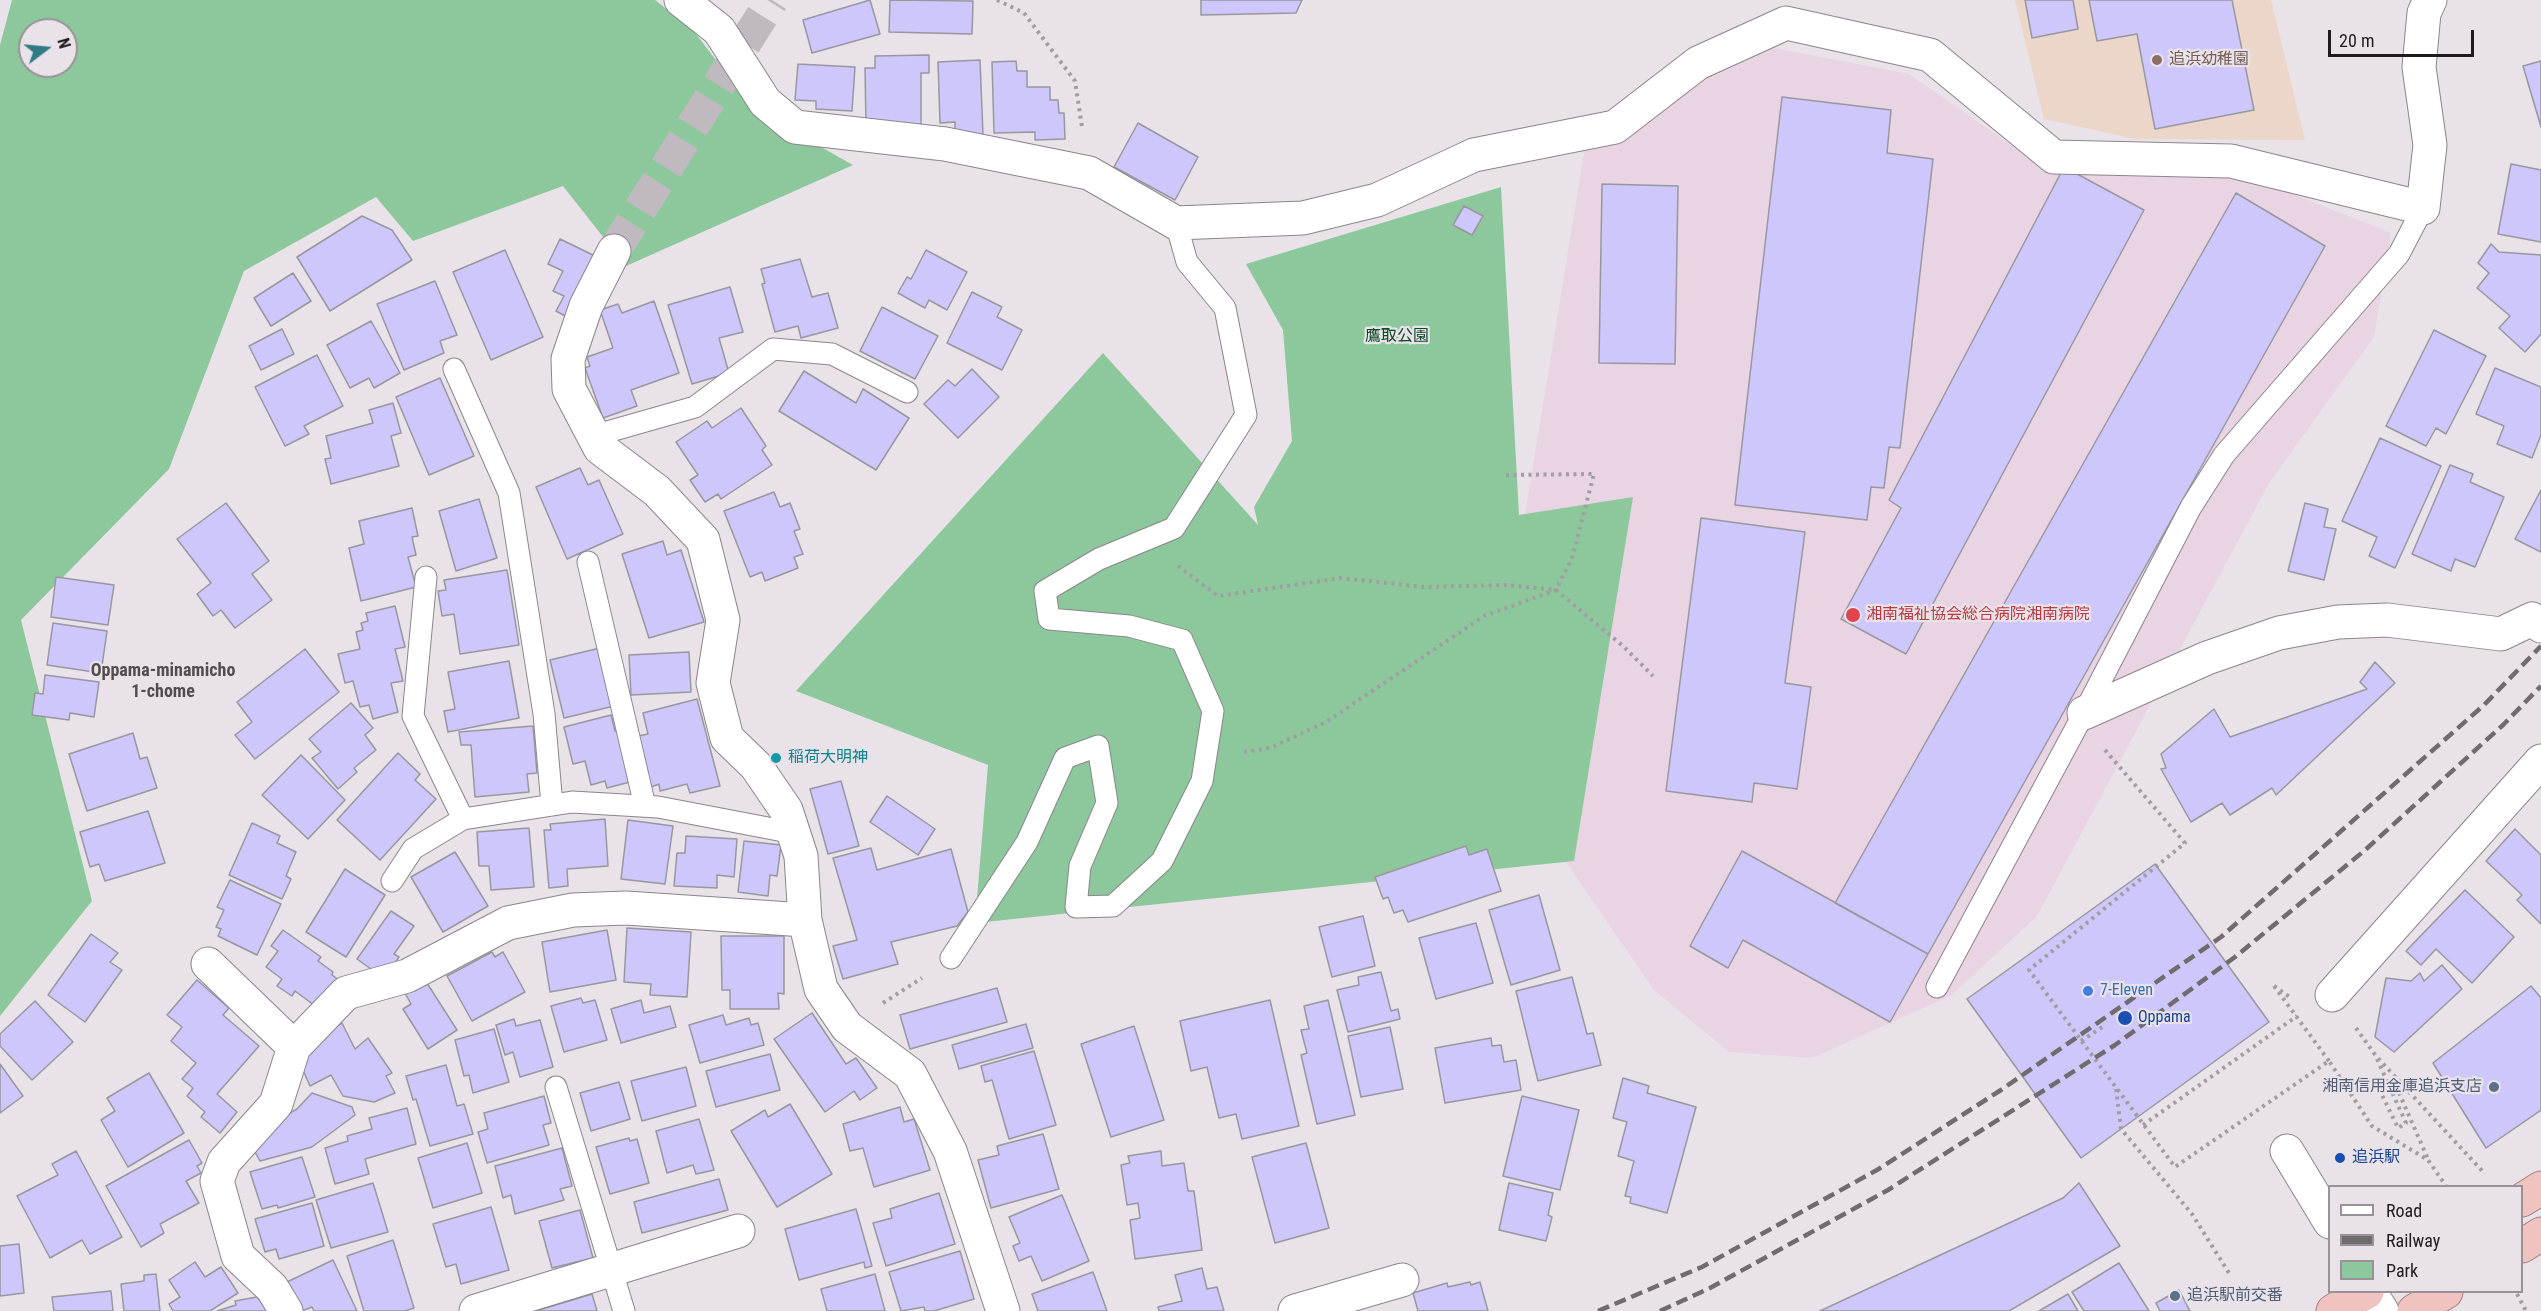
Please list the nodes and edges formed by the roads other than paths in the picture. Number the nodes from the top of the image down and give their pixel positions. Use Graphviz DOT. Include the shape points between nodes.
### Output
graph roads {
  1 [pos="681,0"];
  2 [pos="2430,0"];
  3 [pos="2423,208"];
  4 [pos="1176,223"];
  5 [pos="614,251"];
  6 [pos="454,369"];
  7 [pos="907,392"];
  8 [pos="593,436"];
  9 [pos="588,562"];
  10 [pos="426,577"];
  11 [pos="2538,619"];
  12 [pos="2081,717"];
  13 [pos="2541,761"];
  14 [pos="552,805"];
  15 [pos="645,806"];
  16 [pos="464,819"];
  17 [pos="794,832"];
  18 [pos="392,882"];
  19 [pos="805,920"];
  20 [pos="951,958"];
  21 [pos="208,964"];
  22 [pos="1937,987"];
  23 [pos="2332,995"];
  24 [pos="294,1047"];
  25 [pos="556,1087"];
  26 [pos="2287,1151"];
  27 [pos="2541,1188"];
  28 [pos="2523,1199"];
  29 [pos="2328,1219"];
  30 [pos="738,1231"];
  31 [pos="2541,1234"];
  32 [pos="2523,1245"];
  33 [pos="610,1269"];
  34 [pos="1402,1280"];
  35 [pos="2367,1293"];
  36 [pos="2370,1293"];
  37 [pos="2444,1293"];
  38 [pos="286,1311"];
  39 [pos="476,1311"];
  40 [pos="624,1311"];
  41 [pos="1003,1311"];
  42 [pos="1295,1311"];
  43 [pos="2333,1311"];
  44 [pos="2382,1311"];
  45 [pos="2414,1311"];
  1 -- 4 [label="street" via="719,30 765,102 795,127 945,144 1089,172"];
  2 -- 3 [label="street" via="2424,14 2419,68 2430,145"];
  3 -- 4 [label="street" via="2230,161 2055,158 1930,55 1786,23 1698,63 1615,127 1474,155 1377,200 1303,218"];
  3 -- 12 [label="lane" via="2399,254 2224,455 2191,507"];
  4 -- 20 [label="lane" via="1187,262 1225,308 1246,415 1174,528 1098,559 1045,591 1049,619 1129,626 1182,640 1214,711 1202,781 1162,861 1113,906 1076,907 1080,866 1107,803 1098,746 1065,758 1027,842"];
  5 -- 8 [label="street" via="586,306 568,359 569,389"];
  6 -- 14 [label="lane" via="509,493 544,714"];
  7 -- 8 [label="lane" via="832,354 773,349 695,407"];
  8 -- 17 [label="street" via="600,448 657,491 703,540 723,620 713,683 727,738 756,766 786,810"];
  9 -- 15 [label="lane"];
  10 -- 16 [label="lane" via="413,716"];
  11 -- 12 [label="street" via="2502,634 2387,620 2338,622 2279,633 2206,658"];
  12 -- 22 [label="lane"];
  13 -- 23 [label="street"];
  14 -- 15 [label="lane" via="572,802"];
  14 -- 16 [label="lane"];
  15 -- 17 [label="lane"];
  16 -- 18 [label="lane" via="413,849"];
  17 -- 19 [label="street" via="801,856"];
  19 -- 24 [label="street" via="626,908 573,910 508,923 407,976 346,993"];
  19 -- 41 [label="street" via="821,989 848,1027 910,1074 950,1151"];
  21 -- 24 [label="street"];
  24 -- 38 [label="street" via="276,1104 224,1162 217,1181 238,1256 272,1287"];
  25 -- 33 [label="lane"];
  26 -- 29 [label="street"];
  27 -- 28 [label="highway"];
  30 -- 33 [label="street"];
  31 -- 32 [label="highway"];
  33 -- 39 [label="street"];
  33 -- 40 [label="lane"];
  34 -- 42 [label="street"];
  35 -- 43 [label="highway"];
  36 -- 44 [label="street"];
  37 -- 45 [label="highway"];
}
